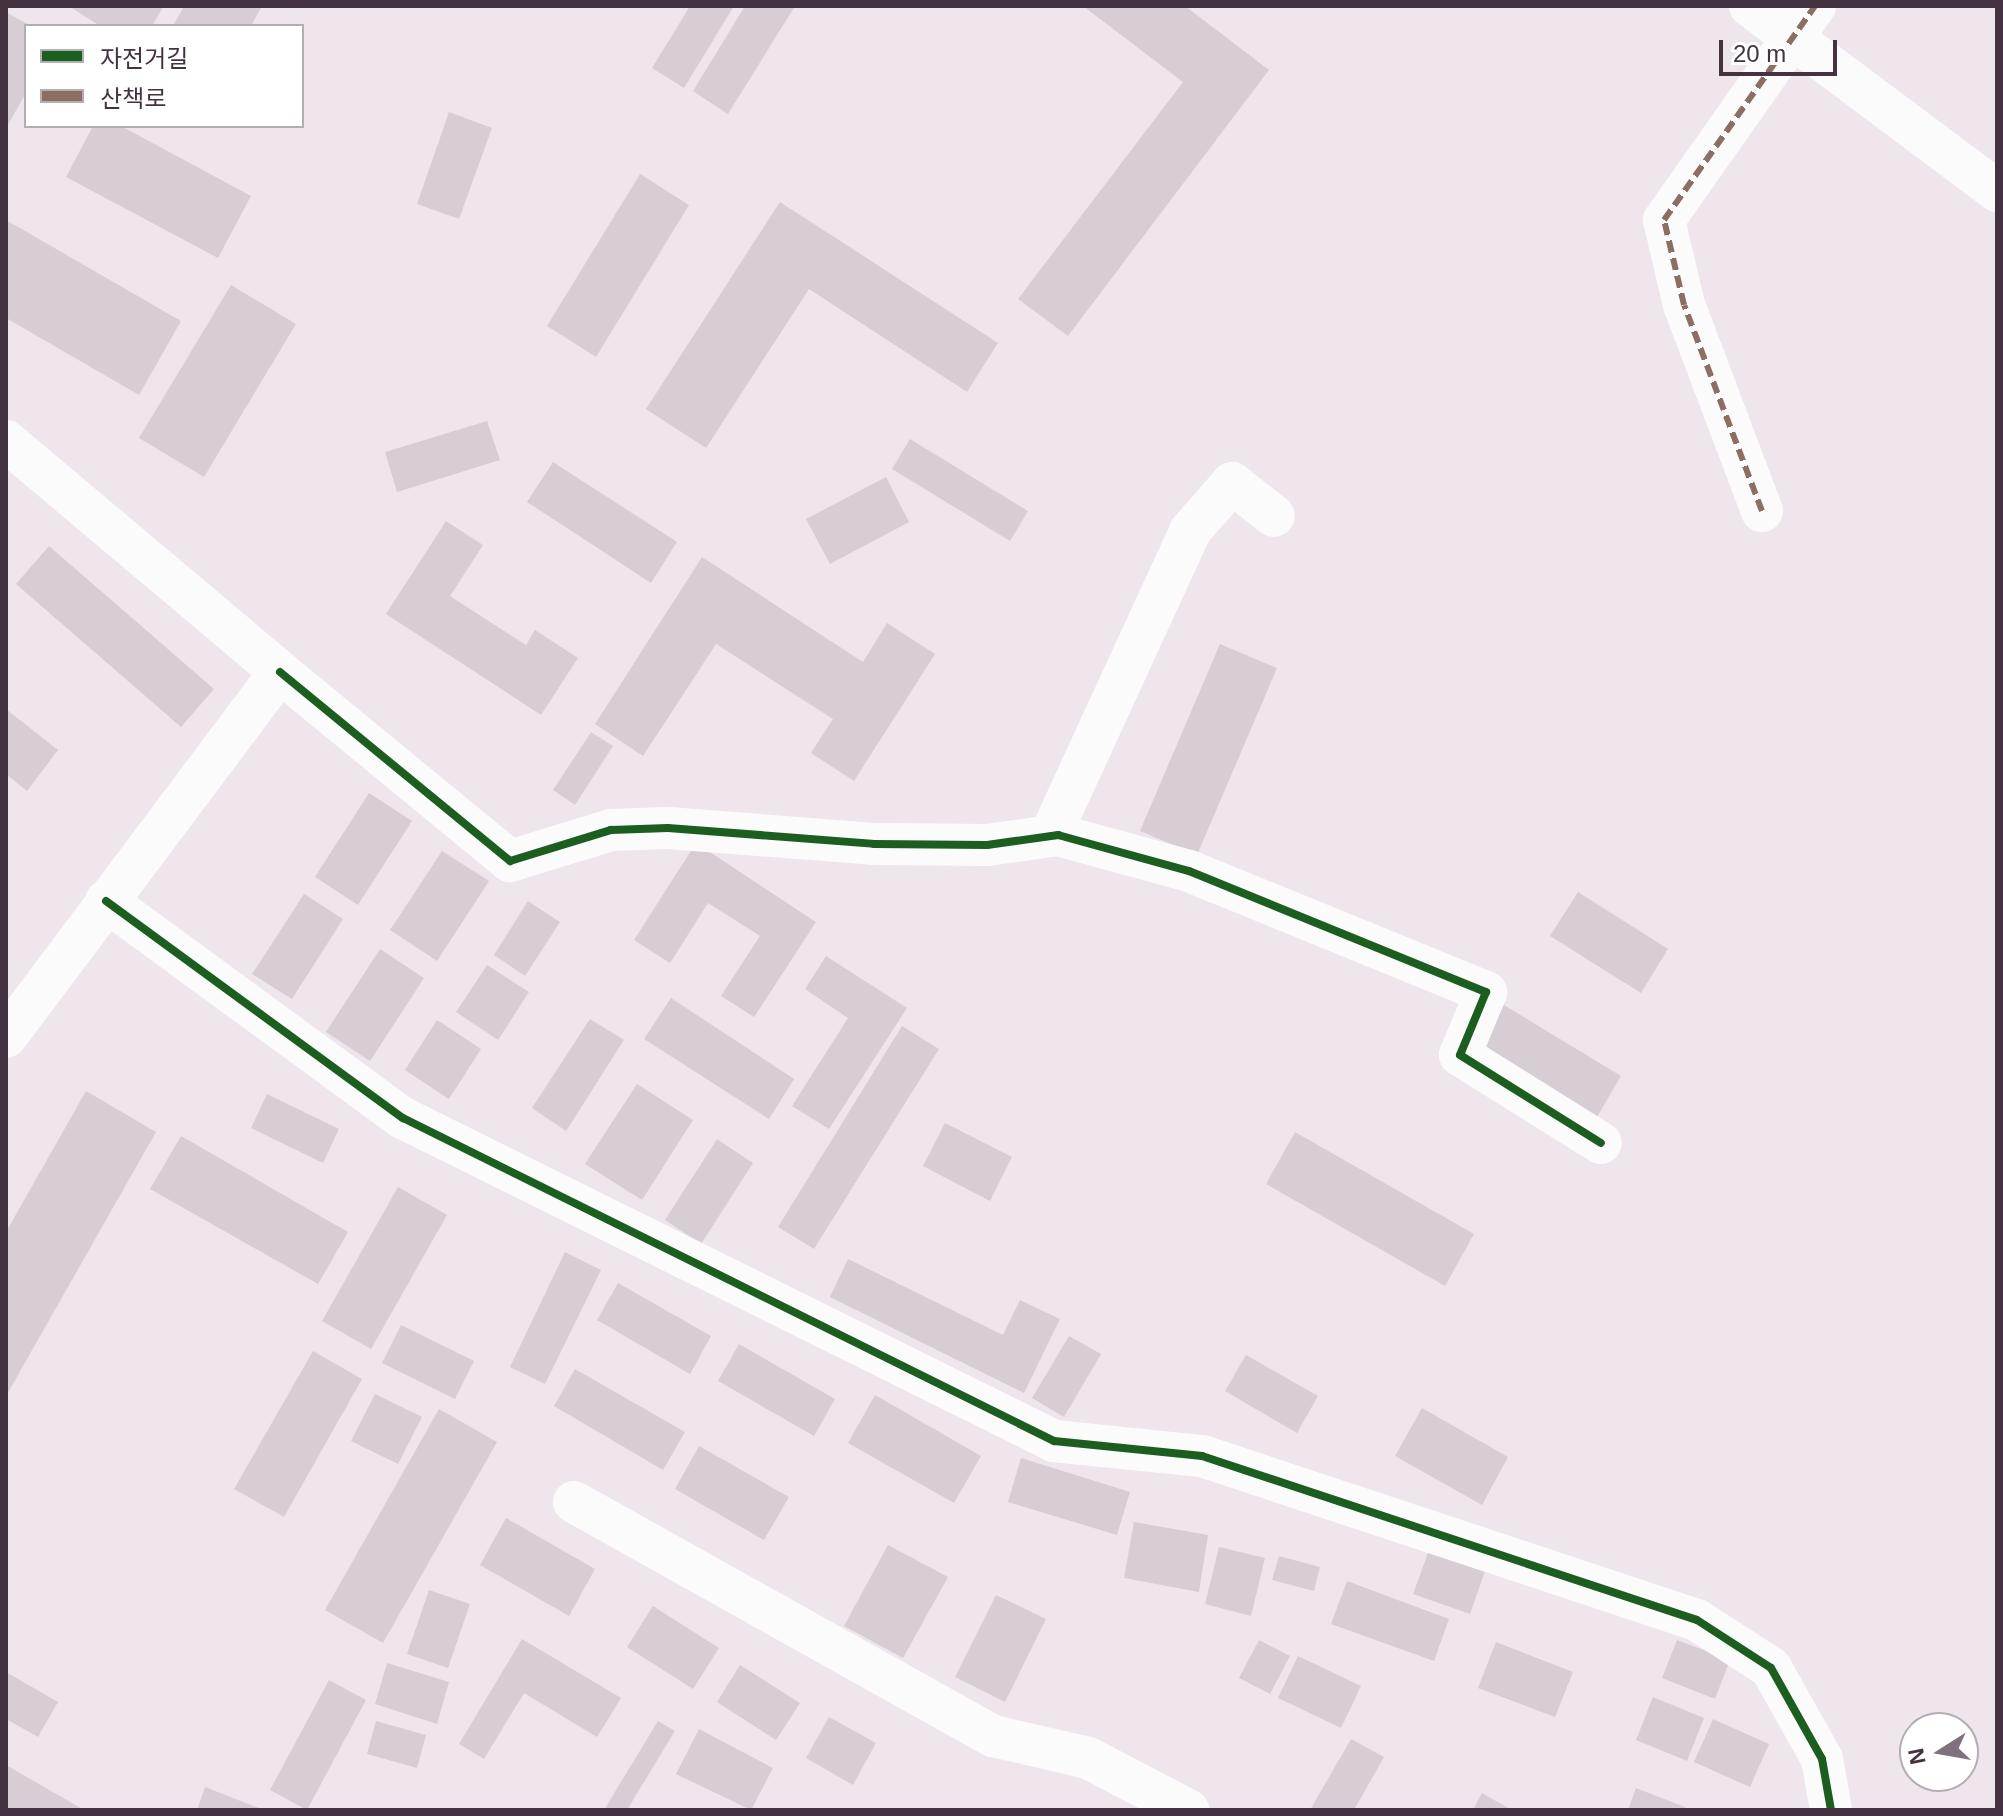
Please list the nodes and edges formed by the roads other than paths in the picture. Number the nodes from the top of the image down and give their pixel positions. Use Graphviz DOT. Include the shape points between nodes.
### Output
graph roads {
  1 [pos="1750,6"];
  2 [pos="1803,21"];
  3 [pos="1997,191"];
  4 [pos="6,441"];
  5 [pos="1762,511"];
  6 [pos="1274,516"];
  7 [pos="280,672"];
  8 [pos="1050,836"];
  9 [pos="106,901"];
  10 [pos="6,1037"];
  11 [pos="1601,1143"];
  12 [pos="574,1502"];
  13 [pos="1188,1810"];
  14 [pos="1831,1810"];
  1 -- 2 [label="street"];
  2 -- 3 [label="street"];
  2 -- 5 [label="street" via="1664,220 1684,305"];
  4 -- 7 [label="street"];
  6 -- 8 [label="street" via="1232,483 1190,531"];
  7 -- 8 [label="street" via="510,861 611,830 874,844 987,845"];
  7 -- 9 [label="street"];
  8 -- 11 [label="street" via="1189,871 1486,992 1460,1055"];
  9 -- 10 [label="street"];
  9 -- 14 [label="street" via="403,1118 1054,1441 1202,1456 1697,1620 1771,1668 1822,1759"];
  12 -- 13 [label="street" via="993,1736 1088,1758"];
}
